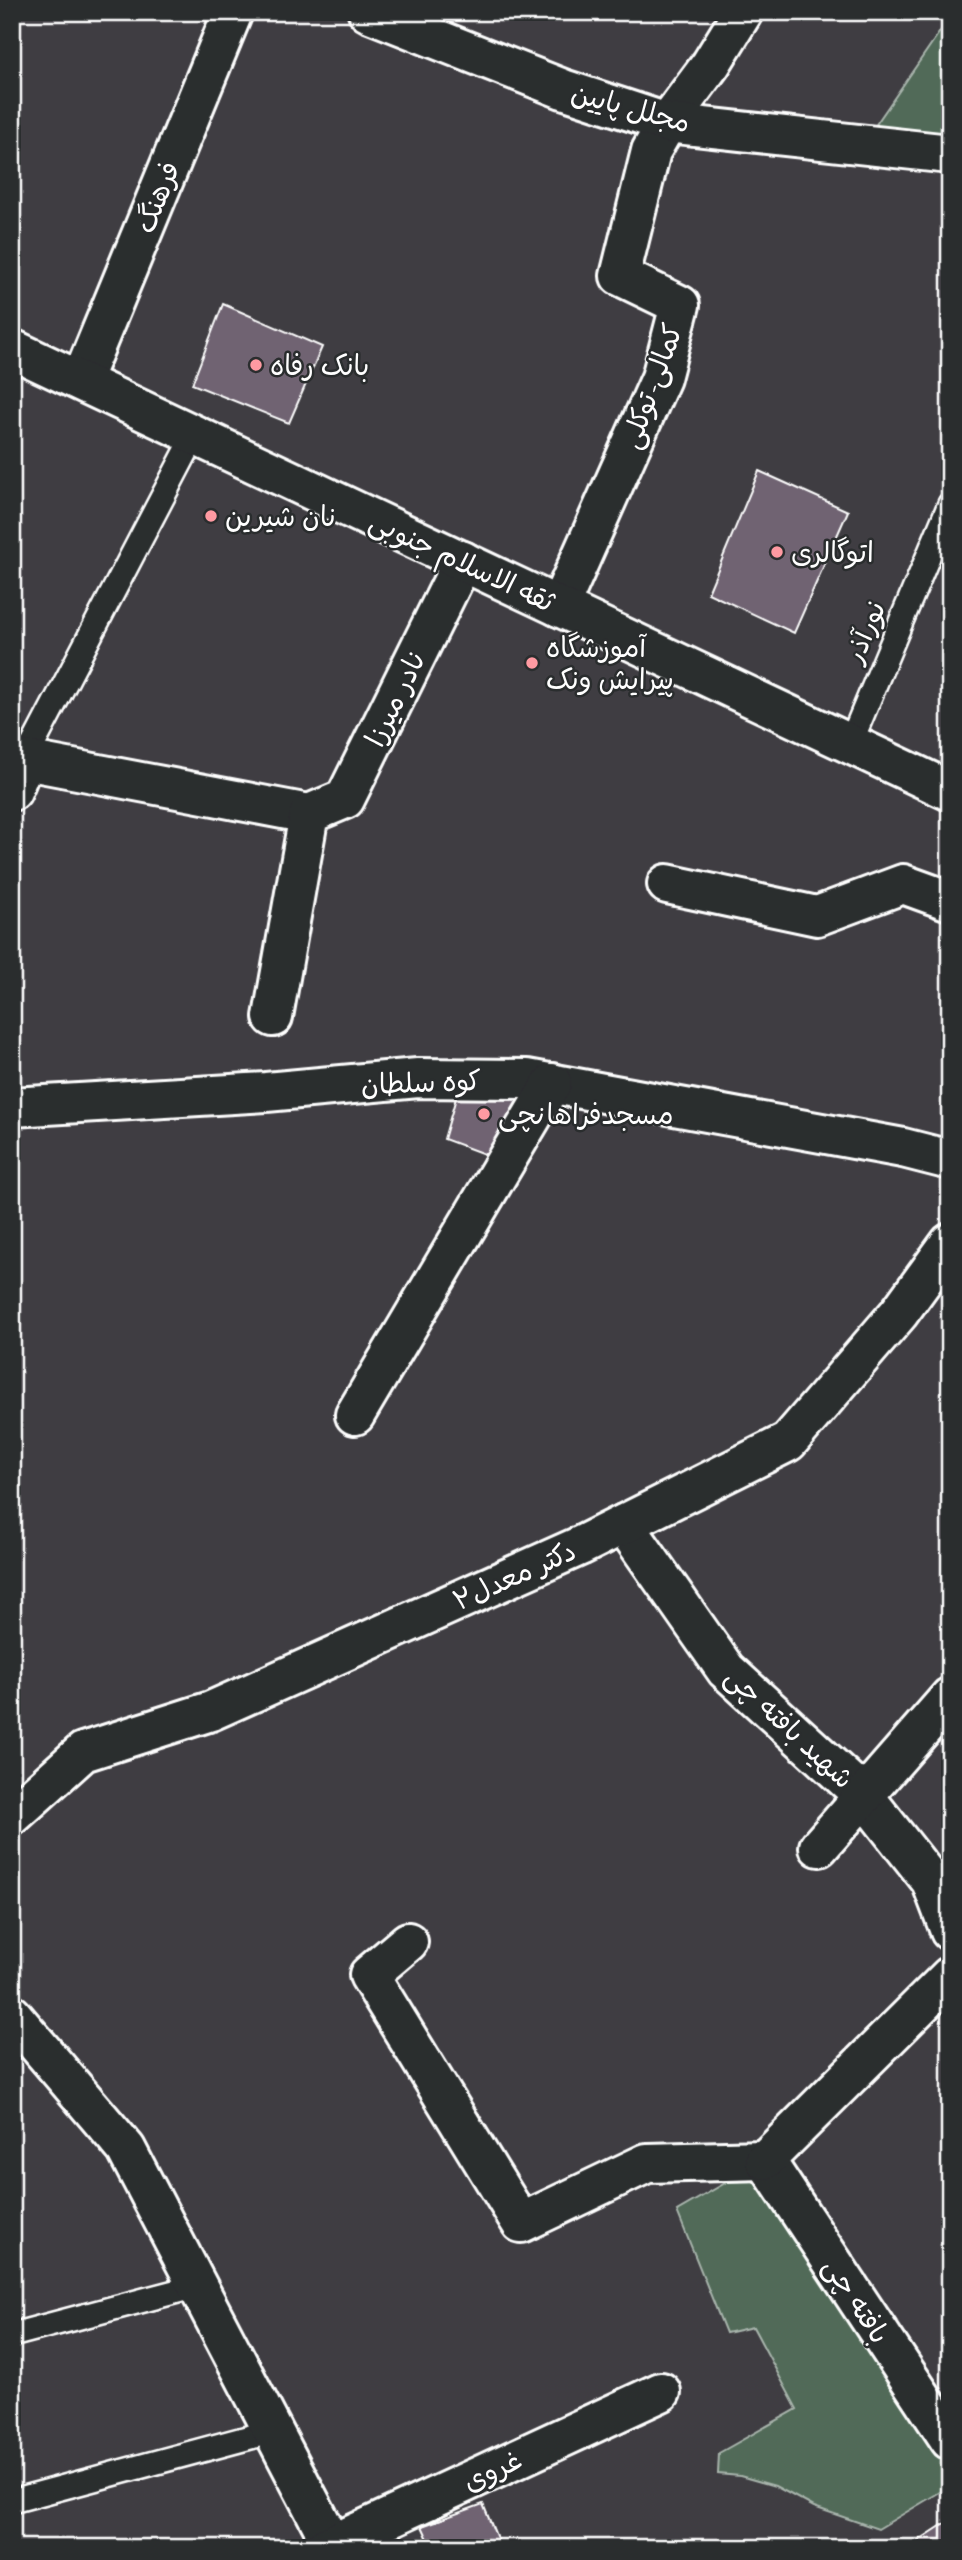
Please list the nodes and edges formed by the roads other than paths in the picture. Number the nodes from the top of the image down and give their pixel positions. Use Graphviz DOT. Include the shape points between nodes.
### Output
graph roads {
  1 [pos="233,12"];
  2 [pos="368,12"];
  3 [pos="743,12"];
  4 [pos="667,123"];
  5 [pos="950,154"];
  6 [pos="12,349"];
  7 [pos="81,381"];
  8 [pos="195,435"];
  9 [pos="950,504"];
  10 [pos="463,561"];
  11 [pos="559,607"];
  12 [pos="850,744"];
  13 [pos="16,769"];
  14 [pos="950,791"];
  15 [pos="309,814"];
  16 [pos="667,884"];
  17 [pos="950,901"];
  18 [pos="273,1017"];
  19 [pos="552,1083"];
  20 [pos="12,1107"];
  21 [pos="950,1160"];
  22 [pos="950,1243"];
  23 [pos="355,1415"];
  24 [pos="624,1524"];
  25 [pos="950,1697"];
  26 [pos="864,1796"];
  27 [pos="12,1816"];
  28 [pos="819,1847"];
  29 [pos="950,1931"];
  30 [pos="408,1942"];
  31 [pos="950,1976"];
  32 [pos="12,2015"];
  33 [pos="765,2160"];
  34 [pos="197,2286"];
  35 [pos="12,2335"];
  36 [pos="661,2392"];
  37 [pos="273,2431"];
  38 [pos="950,2440"];
  39 [pos="12,2501"];
  40 [pos="384,2535"];
  41 [pos="328,2546"];
  1 -- 7 [label="street, فرهنگ"];
  2 -- 4 [label="street, مجلل پایین" via="563,89"];
  3 -- 4 [label="street, کمالی-توکلی"];
  4 -- 5 [label="street, مجلل پایین"];
  4 -- 11 [label="street, کمالی-توکلی" via="651,151 620,276 680,305 661,377"];
  6 -- 7 [label="street, ثقه الاسلام جنوبی"];
  7 -- 8 [label="street, ثقه الاسلام جنوبی"];
  8 -- 10 [label="street, ثقه الاسلام جنوبی"];
  8 -- 13 [label="lane"];
  9 -- 12 [label="lane, نورآذر"];
  10 -- 11 [label="street, ثقه الاسلام جنوبی"];
  10 -- 15 [label="street, نادر میرزا" via="345,799"];
  11 -- 12 [label="street, ثقه الاسلام جنوبی"];
  12 -- 14 [label="street, ثقه الاسلام جنوبی"];
  13 -- 15 [label="street"];
  15 -- 18 [label="street"];
  16 -- 17 [label="street" via="817,916 903,884"];
  19 -- 20 [label="street, کوه سلطان" via="439,1077"];
  19 -- 21 [label="street, کوه سلطان"];
  19 -- 23 [label="street"];
  22 -- 24 [label="street, دکتر معدل۲" via="900,1313 788,1442"];
  24 -- 26 [label="street, شهید بافته چی" via="726,1670"];
  24 -- 27 [label="street, دکتر معدل۲" via="211,1711 83,1752"];
  25 -- 26 [label="street"];
  26 -- 28 [label="street"];
  26 -- 29 [label="street, شهید بافته چی" via="932,1881"];
  30 -- 33 [label="street" via="369,1975 521,2223 647,2163"];
  31 -- 33 [label="street"];
  32 -- 34 [label="street" via="126,2149"];
  33 -- 38 [label="street, بافته چی"];
  34 -- 35 [label="lane"];
  34 -- 37 [label="street"];
  36 -- 40 [label="street, غروی"];
  37 -- 39 [label="lane"];
  37 -- 41 [label="street"];
  40 -- 41 [label="street, غروی"];
}
